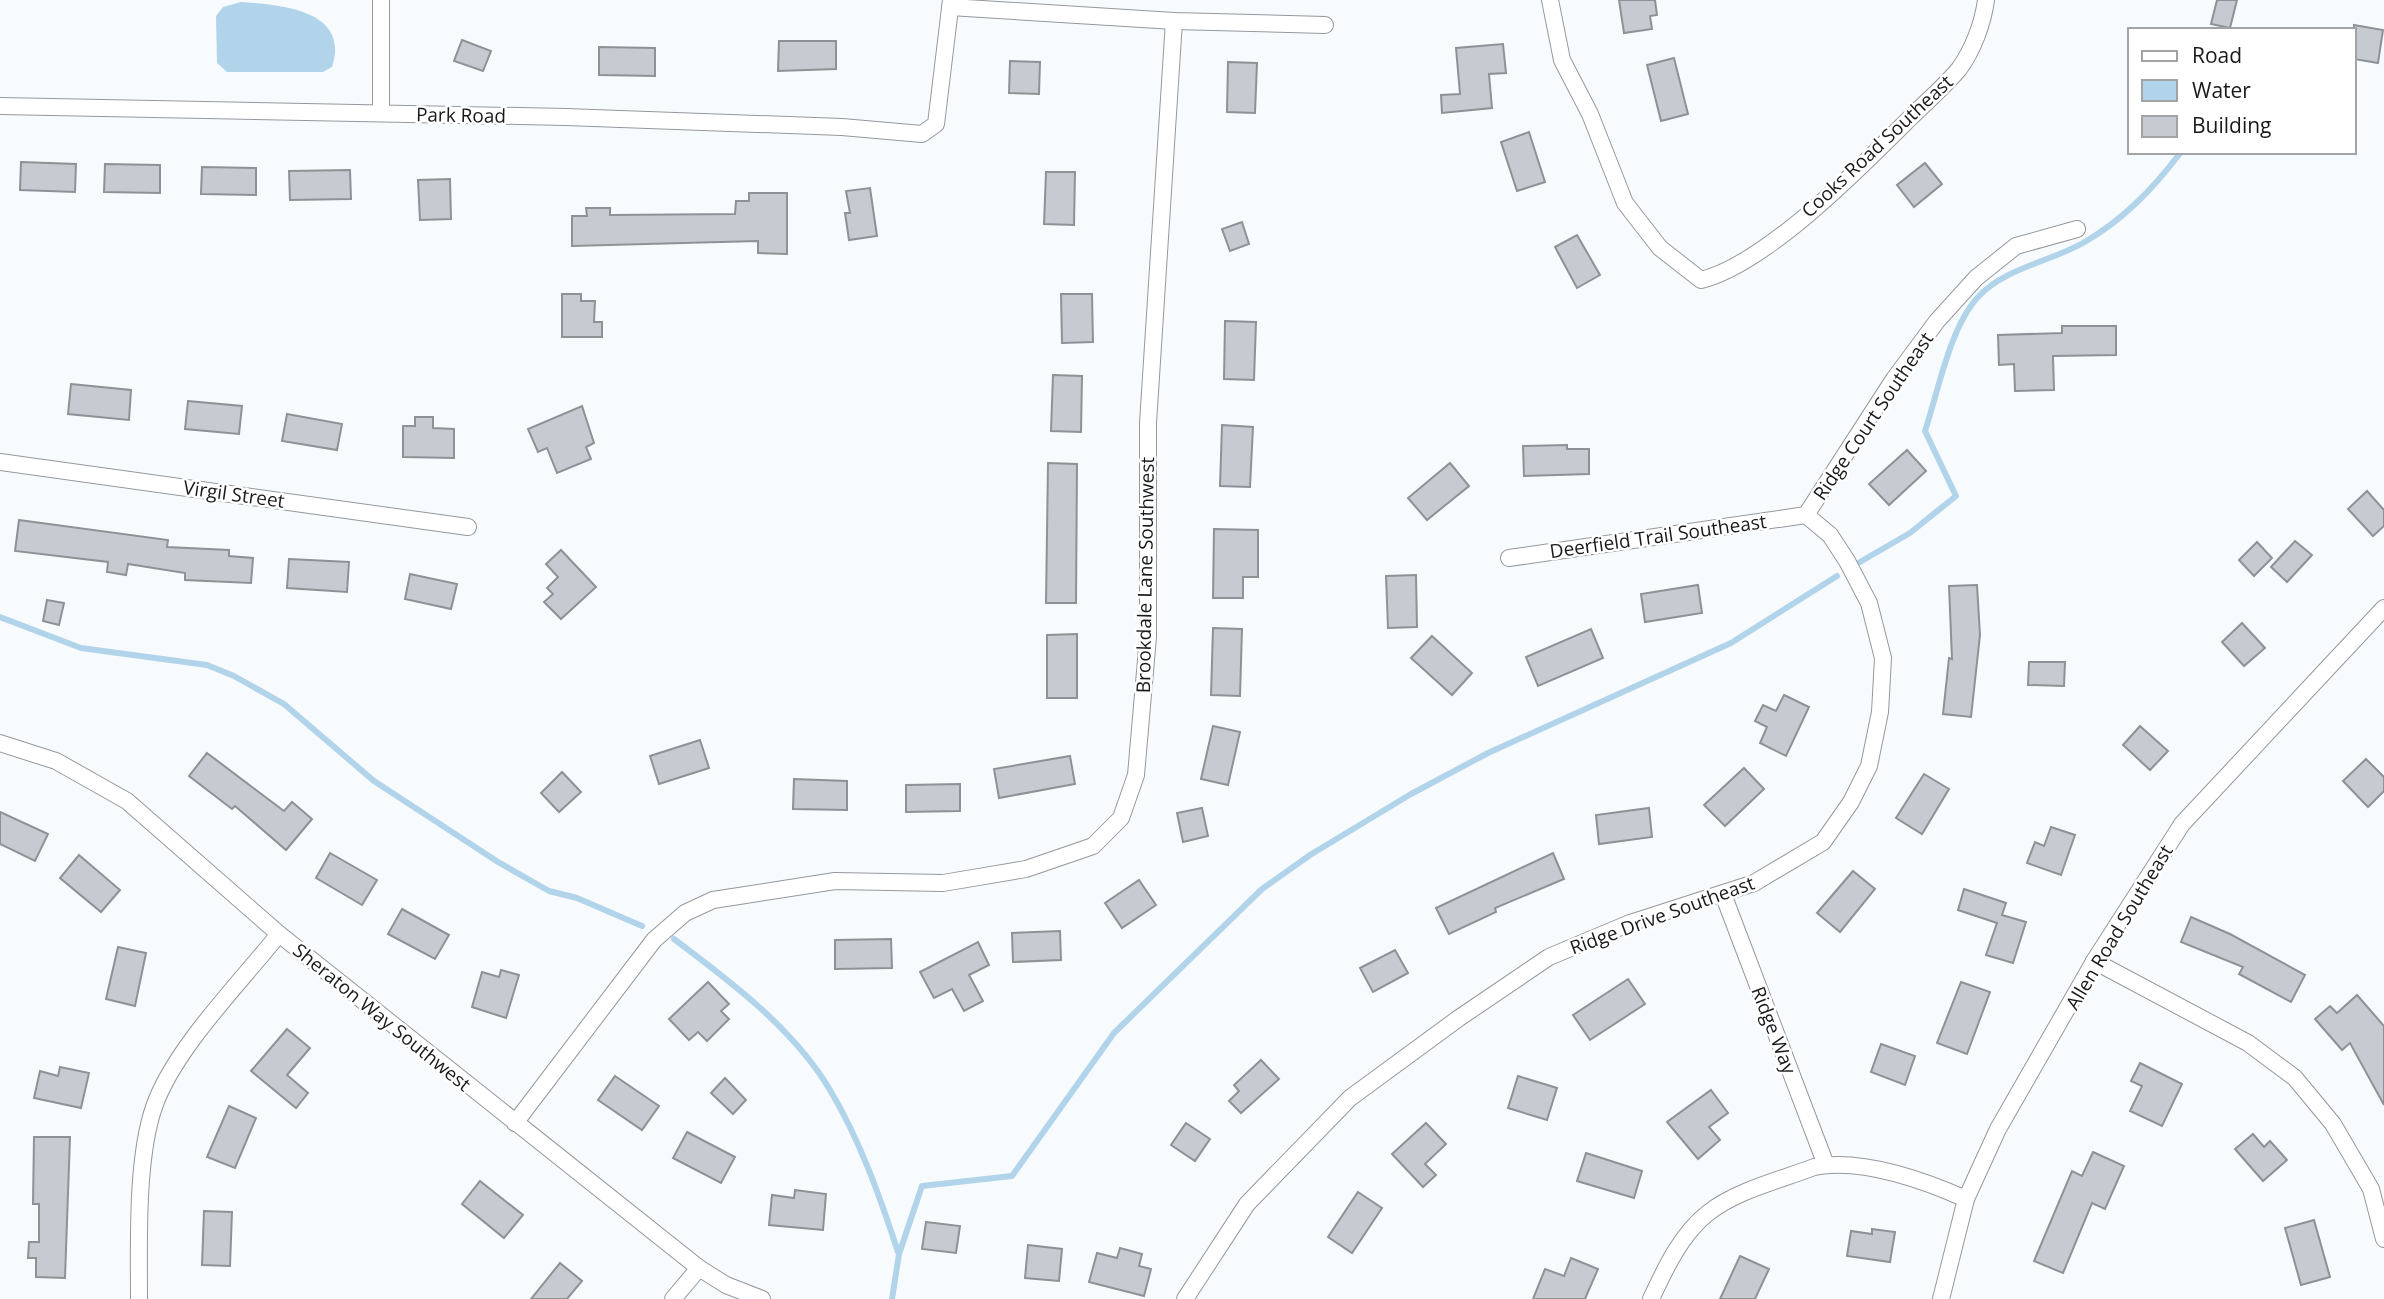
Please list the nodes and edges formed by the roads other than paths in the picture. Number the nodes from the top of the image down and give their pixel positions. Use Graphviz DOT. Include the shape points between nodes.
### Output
graph roads {
  1 [pos="381,0"];
  2 [pos="1550,0"];
  3 [pos="1986,0"];
  4 [pos="950,4"];
  5 [pos="1174,21"];
  6 [pos="1325,25"];
  7 [pos="0,106"];
  8 [pos="381,113"];
  9 [pos="2077,229"];
  10 [pos="0,462"];
  11 [pos="1806,515"];
  12 [pos="468,527"];
  13 [pos="1509,558"];
  14 [pos="2384,608"];
  15 [pos="0,743"];
  16 [pos="1723,894"];
  17 [pos="279,934"];
  18 [pos="2094,961"];
  19 [pos="514,1123"];
  20 [pos="1826,1165"];
  21 [pos="1966,1199"];
  22 [pos="2384,1239"];
  23 [pos="699,1268"];
  24 [pos="139,1299"];
  25 [pos="673,1299"];
  26 [pos="762,1299"];
  27 [pos="1185,1299"];
  28 [pos="1651,1299"];
  29 [pos="1941,1299"];
  1 -- 8 [label="street"];
  2 -- 3 [label="street, Cooks Road Southeast" via="1562,60 1590,114 1625,203 1660,248 1701,280 1742,261 1825,199 1960,68 1983,21"];
  4 -- 5 [label="street"];
  4 -- 8 [label="street, Park Road" via="936,124 922,134 842,127"];
  5 -- 6 [label="street"];
  5 -- 19 [label="street, Brookdale Lane Southwest" via="1148,423 1148,637 1136,775 1121,818 1093,846 1026,869 943,883 835,881 713,900 685,913 654,940"];
  7 -- 8 [label="street, Park Road"];
  9 -- 11 [label="street, Ridge Court Southeast" via="2016,246 1976,278 1894,379"];
  10 -- 12 [label="street, Virgil Street"];
  11 -- 13 [label="street, Deerfield Trail Southeast"];
  11 -- 16 [label="street, Ridge Drive Southeast" via="1830,535 1847,561 1877,628 1883,658 1880,712 1869,766 1823,842 1754,884"];
  14 -- 18 [label="street, Allen Road Southeast" via="2182,824"];
  15 -- 17 [label="street, Sheraton Way Southwest" via="56,761 127,802"];
  16 -- 20 [label="street, Ridge Way"];
  16 -- 27 [label="street, Ridge Drive Southeast" via="1630,923 1549,957 1350,1098 1248,1204"];
  17 -- 19 [label="street, Sheraton Way Southwest"];
  17 -- 24 [label="street" via="169,1074 153,1109 139,1205"];
  18 -- 21 [label="street, Allen Road Southeast" via="1998,1129"];
  18 -- 22 [label="street" via="2248,1043 2295,1078 2333,1124 2371,1189"];
  19 -- 23 [label="street, Sheraton Way Southwest"];
  20 -- 21 [label="street" via="1925,1181"];
  20 -- 28 [label="street" via="1745,1193 1709,1212 1686,1236"];
  21 -- 29 [label="street, Allen Road Southeast"];
  23 -- 25 [label="street"];
  23 -- 26 [label="street, Sheraton Way Southwest"];
}
